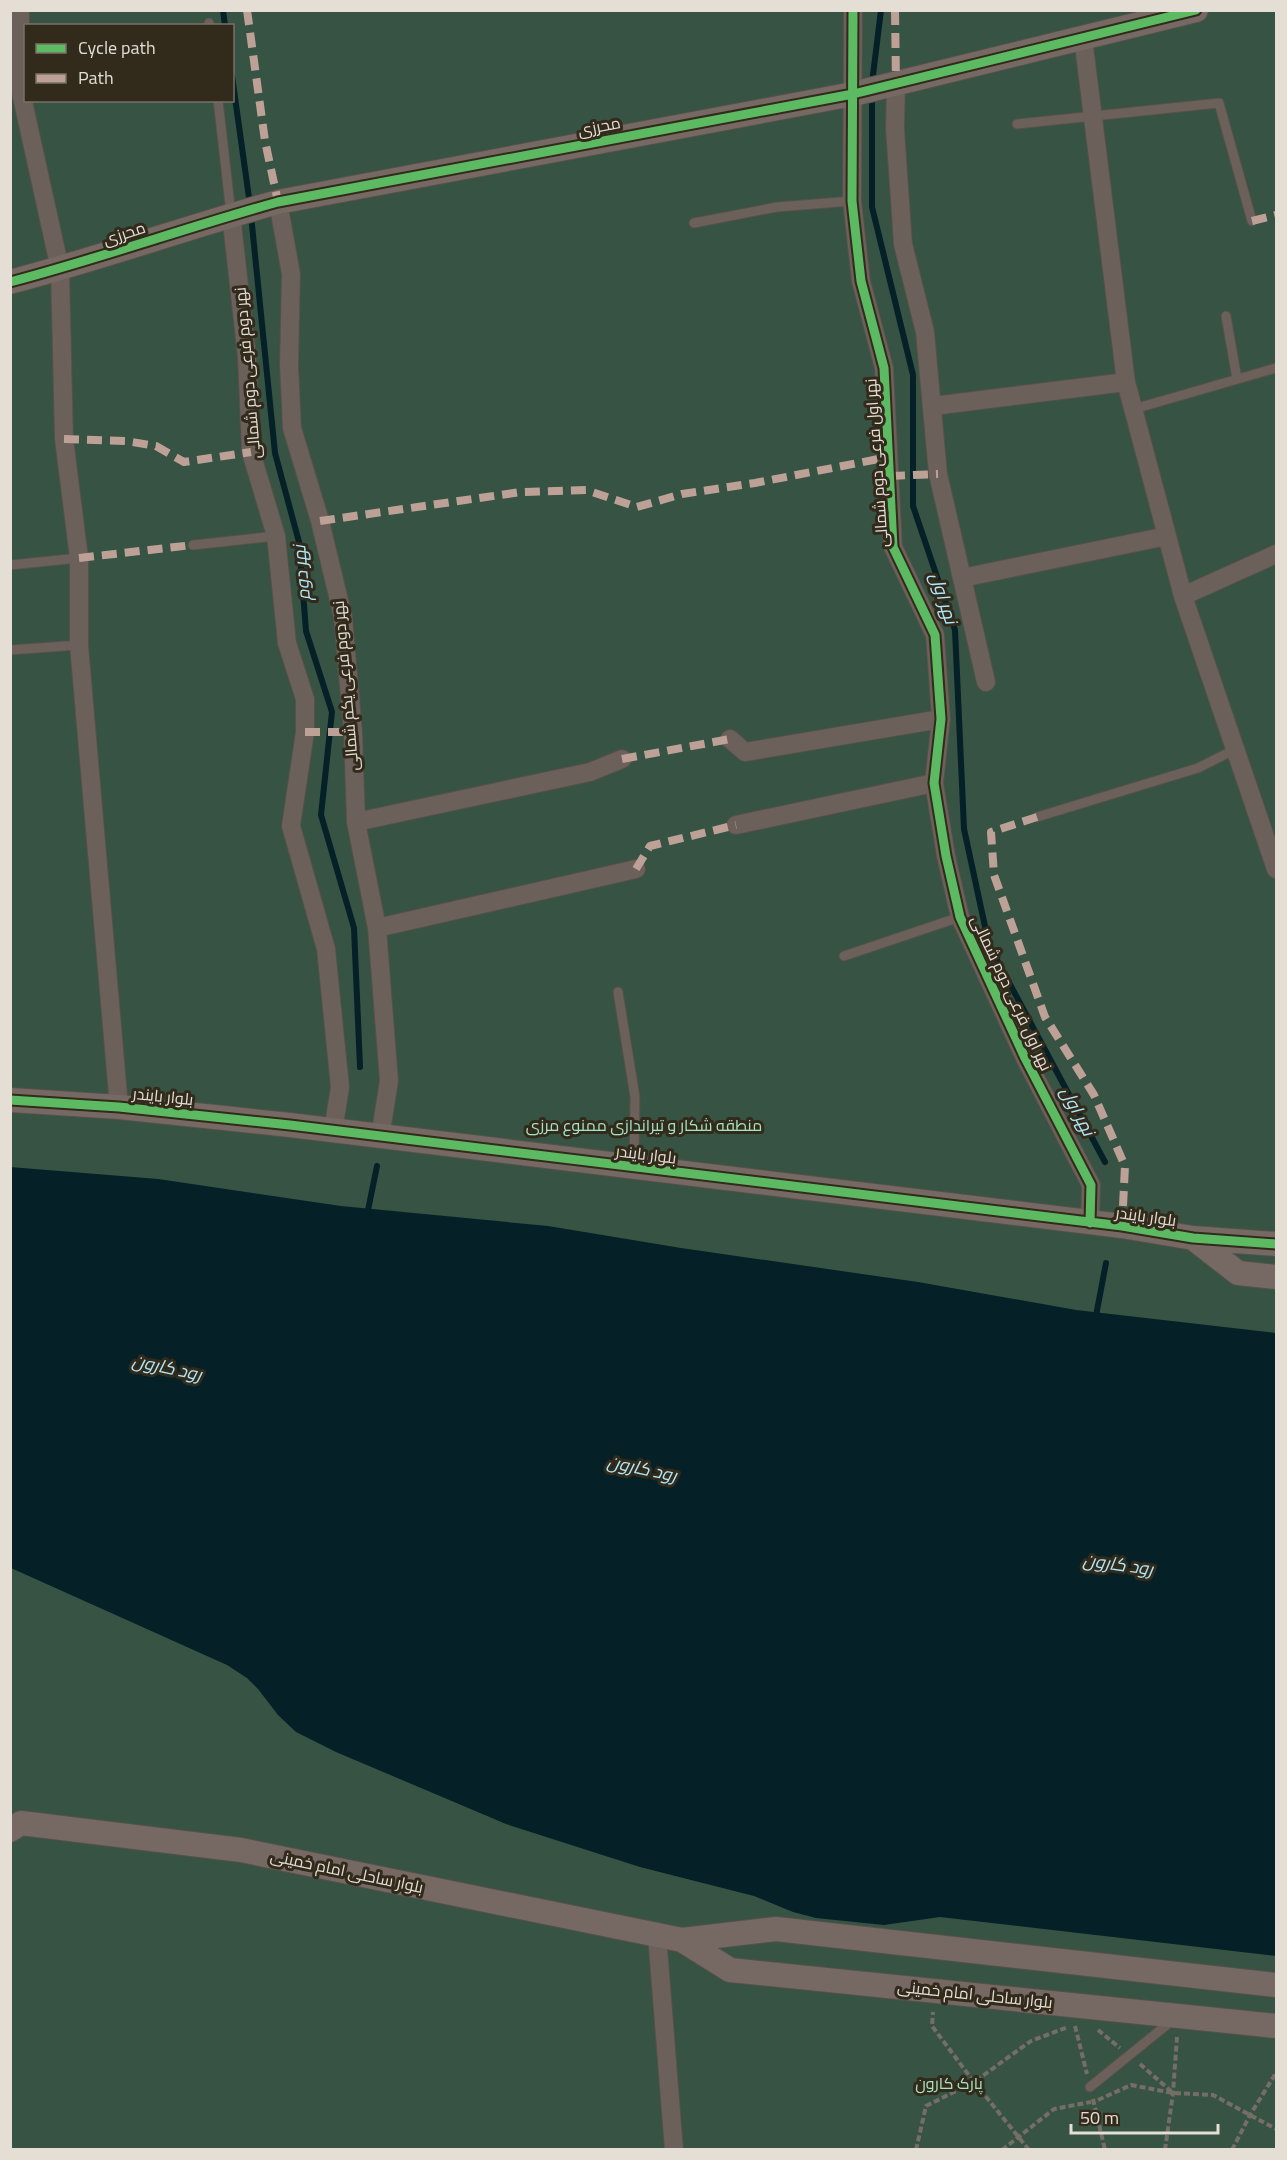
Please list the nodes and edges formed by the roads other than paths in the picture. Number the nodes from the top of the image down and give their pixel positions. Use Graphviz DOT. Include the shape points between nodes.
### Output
graph roads {
  1 [pos="20,10"];
  2 [pos="853,10"];
  3 [pos="1196,10"];
  4 [pos="1083,38"];
  5 [pos="15,88"];
  6 [pos="874,89"];
  7 [pos="218,102"];
  8 [pos="1092,116"];
  9 [pos="1017,124"];
  10 [pos="852,201"];
  11 [pos="271,204"];
  12 [pos="235,213"];
  13 [pos="1252,221"];
  14 [pos="694,224"];
  15 [pos="60,269"];
  16 [pos="10,282"];
  17 [pos="1226,316"];
  18 [pos="1276,368"];
  19 [pos="1237,379"];
  20 [pos="1126,382"];
  21 [pos="933,406"];
  22 [pos="1134,409"];
  23 [pos="276,536"];
  24 [pos="1167,536"];
  25 [pos="193,545"];
  26 [pos="1276,554"];
  27 [pos="79,558"];
  28 [pos="10,565"];
  29 [pos="962,578"];
  30 [pos="1183,596"];
  31 [pos="79,645"];
  32 [pos="10,650"];
  33 [pos="987,682"];
  34 [pos="941,719"];
  35 [pos="730,739"];
  36 [pos="1234,750"];
  37 [pos="622,759"];
  38 [pos="934,783"];
  39 [pos="1036,817"];
  40 [pos="356,822"];
  41 [pos="736,825"];
  42 [pos="636,869"];
  43 [pos="1276,869"];
  44 [pos="960,917"];
  45 [pos="377,928"];
  46 [pos="844,956"];
  47 [pos="618,992"];
  48 [pos="10,1100"];
  49 [pos="119,1107"];
  50 [pos="333,1131"];
  51 [pos="380,1137"];
  52 [pos="634,1168"];
  53 [pos="1090,1223"];
  54 [pos="1193,1238"];
  55 [pos="1276,1245"];
  56 [pos="1276,1277"];
  57 [pos="10,1830"];
  58 [pos="657,1935"];
  59 [pos="682,1940"];
  60 [pos="1276,1985"];
  61 [pos="1178,2016"];
  62 [pos="1276,2026"];
  63 [pos="1090,2087"];
  64 [pos="674,2150"];
  1 -- 5 [label="street"];
  2 -- 6 [label="street"];
  3 -- 4 [label="street, محرزی"];
  4 -- 6 [label="street, محرزی"];
  4 -- 8 [label="street"];
  5 -- 15 [label="street"];
  6 -- 10 [label="street, نهر اول فرعی دوم شمالی"];
  6 -- 11 [label="street, محرزی"];
  6 -- 21 [label="street" via="894,129 903,244 926,332"];
  7 -- 12 [label="lane"];
  8 -- 9 [label="lane"];
  8 -- 13 [label="lane" via="1219,103"];
  8 -- 20 [label="street"];
  10 -- 14 [label="lane" via="777,207"];
  10 -- 34 [label="street, نهر اول فرعی دوم شمالی" via="861,281 884,368 893,547 935,635"];
  11 -- 12 [label="street, محرزی"];
  11 -- 40 [label="street, نهر دوم فرعی یکم شمالی" via="291,274 292,428 343,617"];
  12 -- 15 [label="street, محرزی"];
  12 -- 23 [label="street, نهر دوم فرعی دوم شمالی" via="251,452"];
  15 -- 16 [label="street, محرزی"];
  15 -- 27 [label="street" via="64,439"];
  17 -- 19 [label="lane"];
  18 -- 19 [label="lane"];
  19 -- 22 [label="lane"];
  20 -- 21 [label="street"];
  20 -- 22 [label="street"];
  21 -- 29 [label="street" via="939,474"];
  22 -- 24 [label="street"];
  23 -- 25 [label="lane"];
  23 -- 50 [label="street, نهر دوم فرعی دوم شمالی" via="287,643 305,699 305,732 291,826 326,949 340,1087"];
  24 -- 29 [label="street"];
  24 -- 30 [label="street"];
  26 -- 30 [label="street"];
  27 -- 28 [label="lane"];
  27 -- 31 [label="street"];
  29 -- 33 [label="street"];
  30 -- 36 [label="street"];
  31 -- 32 [label="lane"];
  31 -- 49 [label="street"];
  34 -- 35 [label="street" via="745,752"];
  34 -- 38 [label="street, نهر اول فرعی دوم شمالی"];
  36 -- 39 [label="lane" via="1198,768"];
  36 -- 43 [label="street"];
  37 -- 40 [label="street" via="590,772"];
  38 -- 41 [label="street"];
  38 -- 44 [label="street, نهر اول فرعی دوم شمالی" via="945,856"];
  40 -- 45 [label="street, نهر دوم فرعی یکم شمالی"];
  42 -- 45 [label="street"];
  44 -- 46 [label="lane"];
  44 -- 53 [label="street, نهر اول فرعی دوم شمالی" via="1025,1058 1091,1185"];
  45 -- 51 [label="street, نهر دوم فرعی یکم شمالی" via="389,1081"];
  47 -- 52 [label="lane" via="635,1096"];
  48 -- 49 [label="street, بلوار بایندر"];
  49 -- 50 [label="street, بلوار بایندر"];
  50 -- 51 [label="street, بلوار بایندر"];
  51 -- 52 [label="street, بلوار بایندر"];
  52 -- 53 [label="street, بلوار بایندر"];
  53 -- 54 [label="street, بلوار بایندر"];
  54 -- 55 [label="street, بلوار بایندر"];
  54 -- 56 [label="street, بلوار بایندر" via="1238,1273"];
  57 -- 58 [label="street, بلوار ساحلی امام خمینی" via="21,1823 241,1850"];
  58 -- 59 [label="street, بلوار ساحلی امام خمینی"];
  58 -- 64 [label="street"];
  59 -- 60 [label="street, بلوار ساحلی امام خمینی" via="776,1929"];
  59 -- 61 [label="street, بلوار ساحلی امام خمینی" via="730,1970"];
  61 -- 62 [label="street, بلوار ساحلی امام خمینی"];
  61 -- 63 [label="lane"];
}
